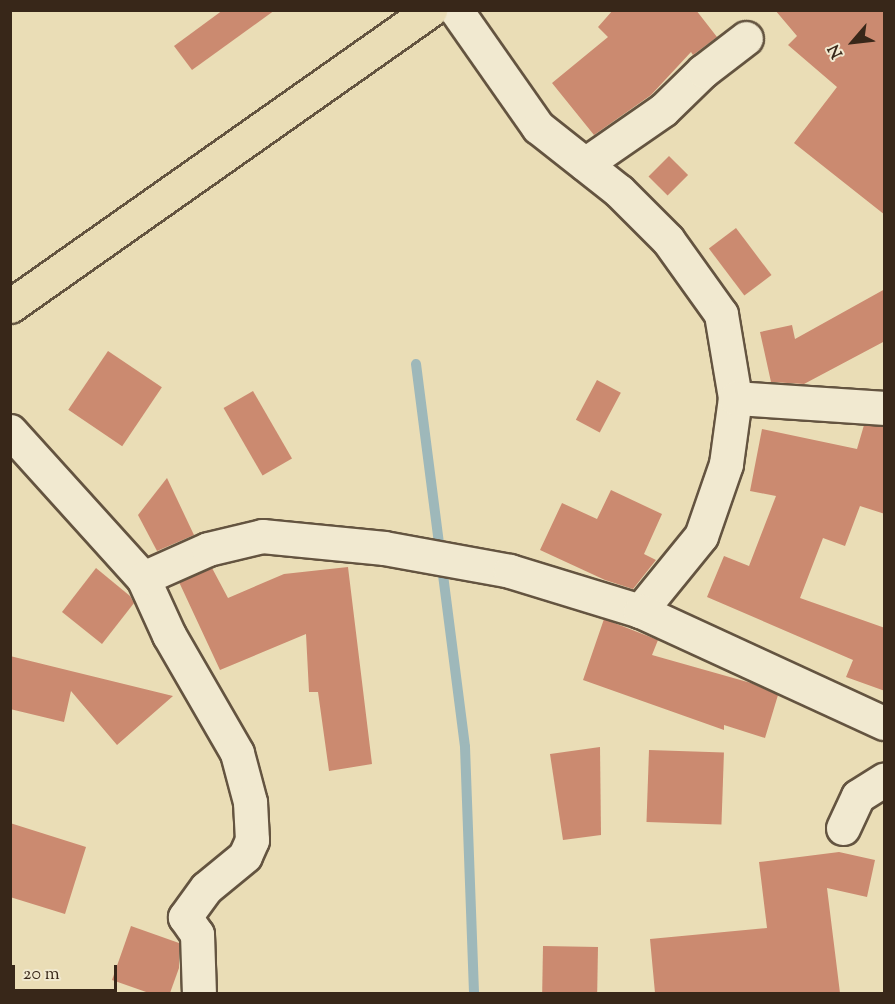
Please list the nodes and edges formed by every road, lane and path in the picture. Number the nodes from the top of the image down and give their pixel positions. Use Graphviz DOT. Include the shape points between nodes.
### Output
graph roads {
  1 [pos="430,10"];
  2 [pos="456,10"];
  3 [pos="746,38"];
  4 [pos="585,164"];
  5 [pos="10,306"];
  6 [pos="735,398"];
  7 [pos="885,408"];
  8 [pos="10,432"];
  9 [pos="143,578"];
  10 [pos="640,611"];
  11 [pos="885,723"];
  12 [pos="885,780"];
  13 [pos="843,828"];
  14 [pos="199,993"];
  1 -- 5 [label="main road"];
  2 -- 4 [label="street" via="538,127"];
  3 -- 4 [label="street" via="703,71 663,110"];
  4 -- 6 [label="street" via="619,191 668,240 721,314"];
  6 -- 7 [label="street"];
  6 -- 10 [label="street" via="726,464 701,536"];
  8 -- 9 [label="street"];
  9 -- 10 [label="street" via="208,549 262,536 384,548 510,571"];
  9 -- 14 [label="street" via="169,635 237,753 250,802 252,840 245,856 206,888 185,917 197,934"];
  10 -- 11 [label="street"];
  12 -- 13 [label="street" via="858,796"];
}
